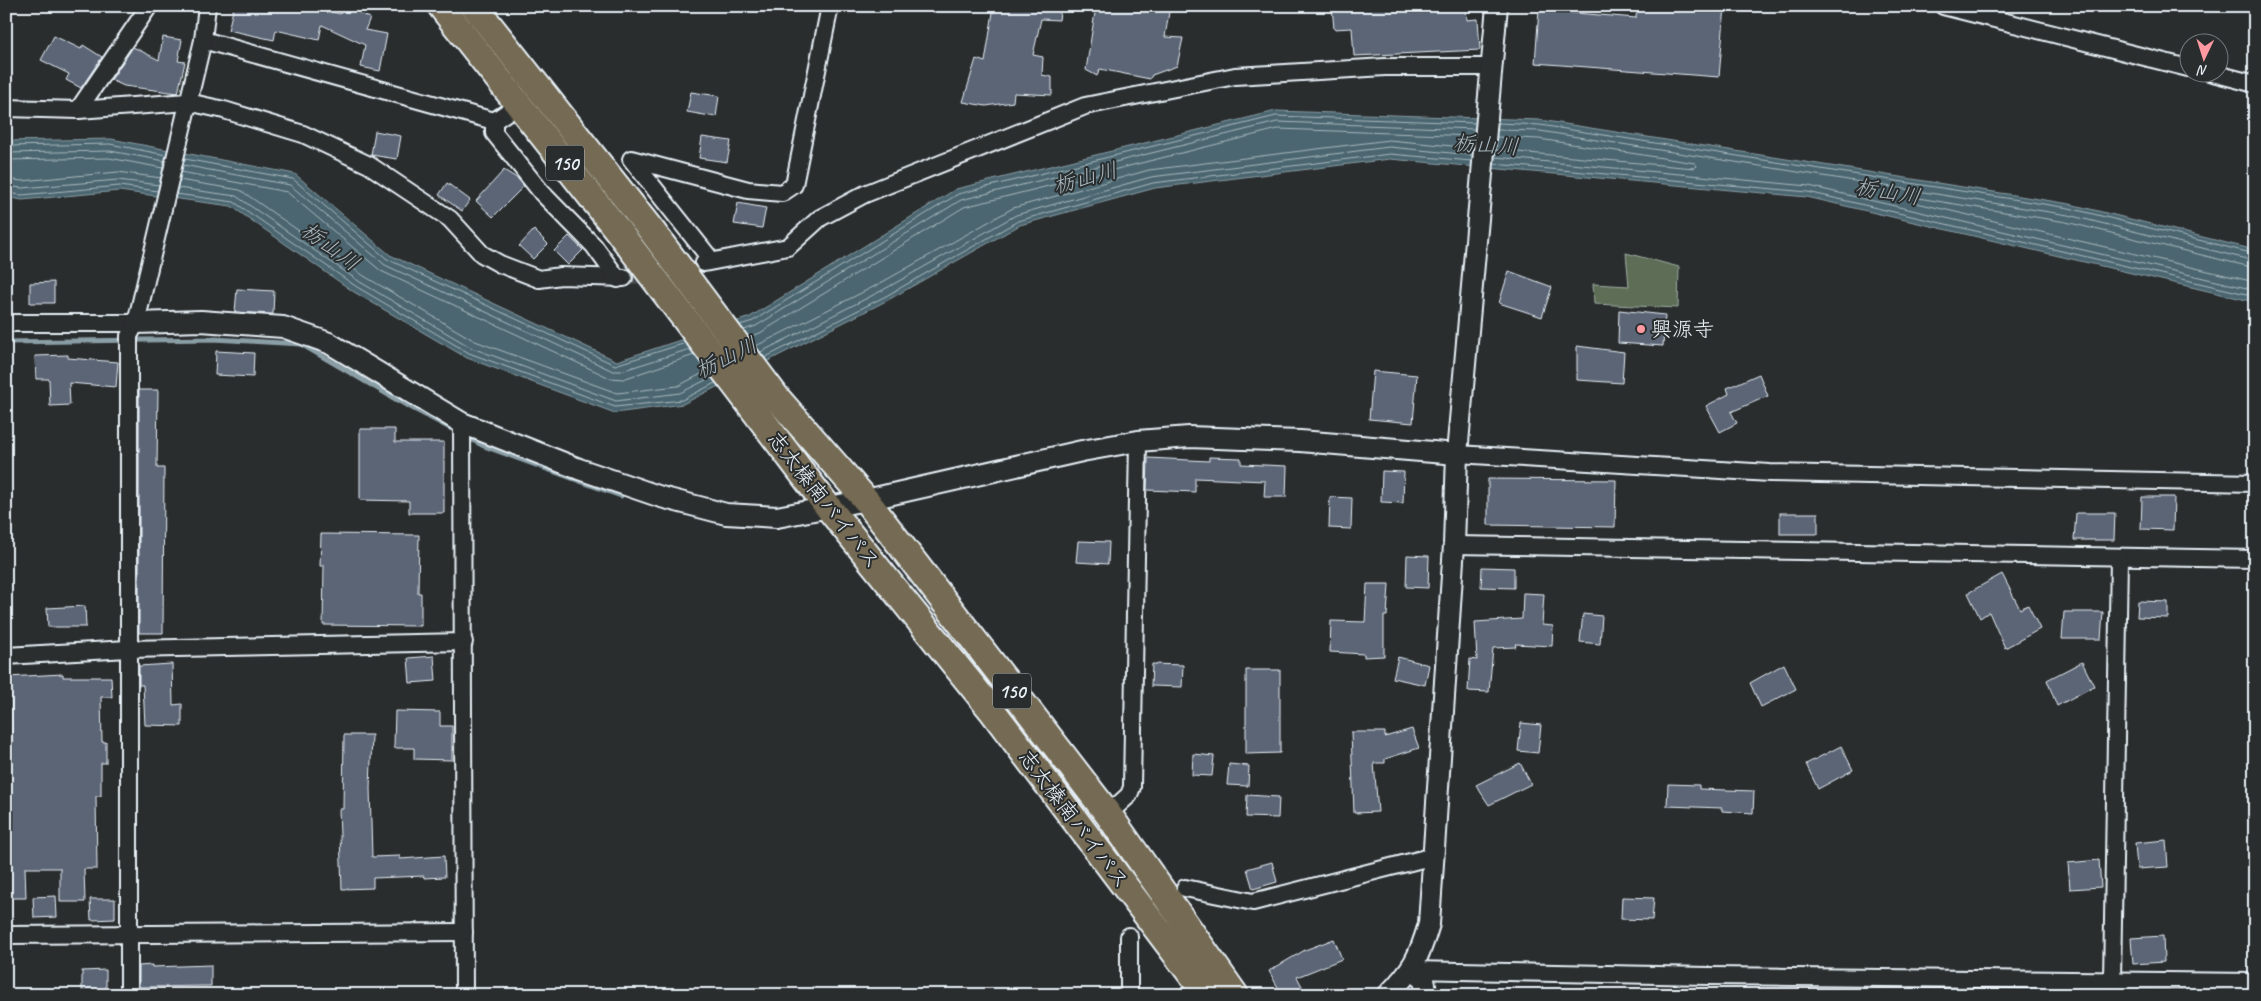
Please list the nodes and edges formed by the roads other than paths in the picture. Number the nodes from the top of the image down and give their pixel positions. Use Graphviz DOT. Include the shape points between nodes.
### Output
graph roads {
  1 [pos="149,6"];
  2 [pos="206,6"];
  3 [pos="441,6"];
  4 [pos="474,6"];
  5 [pos="830,6"];
  6 [pos="1498,6"];
  7 [pos="1943,6"];
  8 [pos="203,40"];
  9 [pos="2178,65"];
  10 [pos="1491,73"];
  11 [pos="2228,77"];
  12 [pos="2255,84"];
  13 [pos="519,104"];
  14 [pos="187,107"];
  15 [pos="6,108"];
  16 [pos="78,110"];
  17 [pos="494,121"];
  18 [pos="6,323"];
  19 [pos="136,323"];
  20 [pos="462,432"];
  21 [pos="1138,441"];
  22 [pos="1458,454"];
  23 [pos="2255,483"];
  24 [pos="866,500"];
  25 [pos="828,507"];
  26 [pos="1454,545"];
  27 [pos="2119,557"];
  28 [pos="2255,559"];
  29 [pos="464,642"];
  30 [pos="128,649"];
  31 [pos="6,656"];
  32 [pos="1108,814"];
  33 [pos="1434,856"];
  34 [pos="1185,888"];
  35 [pos="464,932"];
  36 [pos="128,934"];
  37 [pos="6,935"];
  38 [pos="1129,936"];
  39 [pos="1412,970"];
  40 [pos="2112,981"];
  41 [pos="2255,982"];
  42 [pos="129,995"];
  43 [pos="464,995"];
  44 [pos="1130,995"];
  45 [pos="1207,995"];
  46 [pos="1235,995"];
  47 [pos="1388,995"];
  48 [pos="1427,995"];
  1 -- 16 [label="street"];
  2 -- 8 [label="street"];
  3 -- 13 [label="highway, 志太榛南バイパス / 150"];
  4 -- 24 [label="highway, 志太榛南バイパス / 150" via="776,397"];
  5 -- 10 [label="street" via="794,184 782,194 748,190 632,159 708,262 788,247 820,218 865,194 1085,106 1235,76 1386,67"];
  6 -- 10 [label="street"];
  7 -- 9 [label="street"];
  8 -- 14 [label="street"];
  8 -- 17 [label="street"];
  10 -- 22 [label="street"];
  11 -- 12 [label="street"];
  13 -- 17 [label="street"];
  13 -- 25 [label="highway, 志太榛南バイパス / 150"];
  14 -- 16 [label="street"];
  14 -- 17 [label="street" via="224,110 303,134 369,165 450,219 482,254 500,264 539,279 560,276 621,279 542,193 494,133"];
  14 -- 19 [label="street"];
  15 -- 16 [label="street"];
  18 -- 19 [label="street"];
  19 -- 20 [label="street" via="201,321 283,326 329,343"];
  19 -- 30 [label="street" via="129,336"];
  20 -- 25 [label="street" via="661,497 726,514 777,517"];
  20 -- 29 [label="street"];
  21 -- 22 [label="street" via="1190,437 1281,440"];
  21 -- 24 [label="street"];
  21 -- 32 [label="street" via="1132,787 1129,795"];
  22 -- 23 [label="street" via="1770,473"];
  22 -- 26 [label="street"];
  24 -- 25 [label="street"];
  24 -- 32 [label="highway, 志太榛南バイパス / 150"];
  25 -- 45 [label="highway, 志太榛南バイパス / 150" via="990,709"];
  26 -- 27 [label="street"];
  26 -- 33 [label="street"];
  27 -- 28 [label="street"];
  27 -- 40 [label="street"];
  29 -- 30 [label="street"];
  29 -- 35 [label="street"];
  30 -- 31 [label="street"];
  30 -- 36 [label="street"];
  32 -- 46 [label="highway, 志太榛南バイパス / 150"];
  33 -- 34 [label="street" via="1253,902"];
  33 -- 39 [label="street" via="1429,924 1422,951"];
  35 -- 36 [label="street"];
  35 -- 43 [label="street"];
  36 -- 37 [label="street"];
  36 -- 42 [label="street"];
  38 -- 44 [label="street"];
  39 -- 40 [label="street"];
  39 -- 47 [label="street"];
  39 -- 48 [label="street" via="1424,980"];
  40 -- 41 [label="street"];
}
